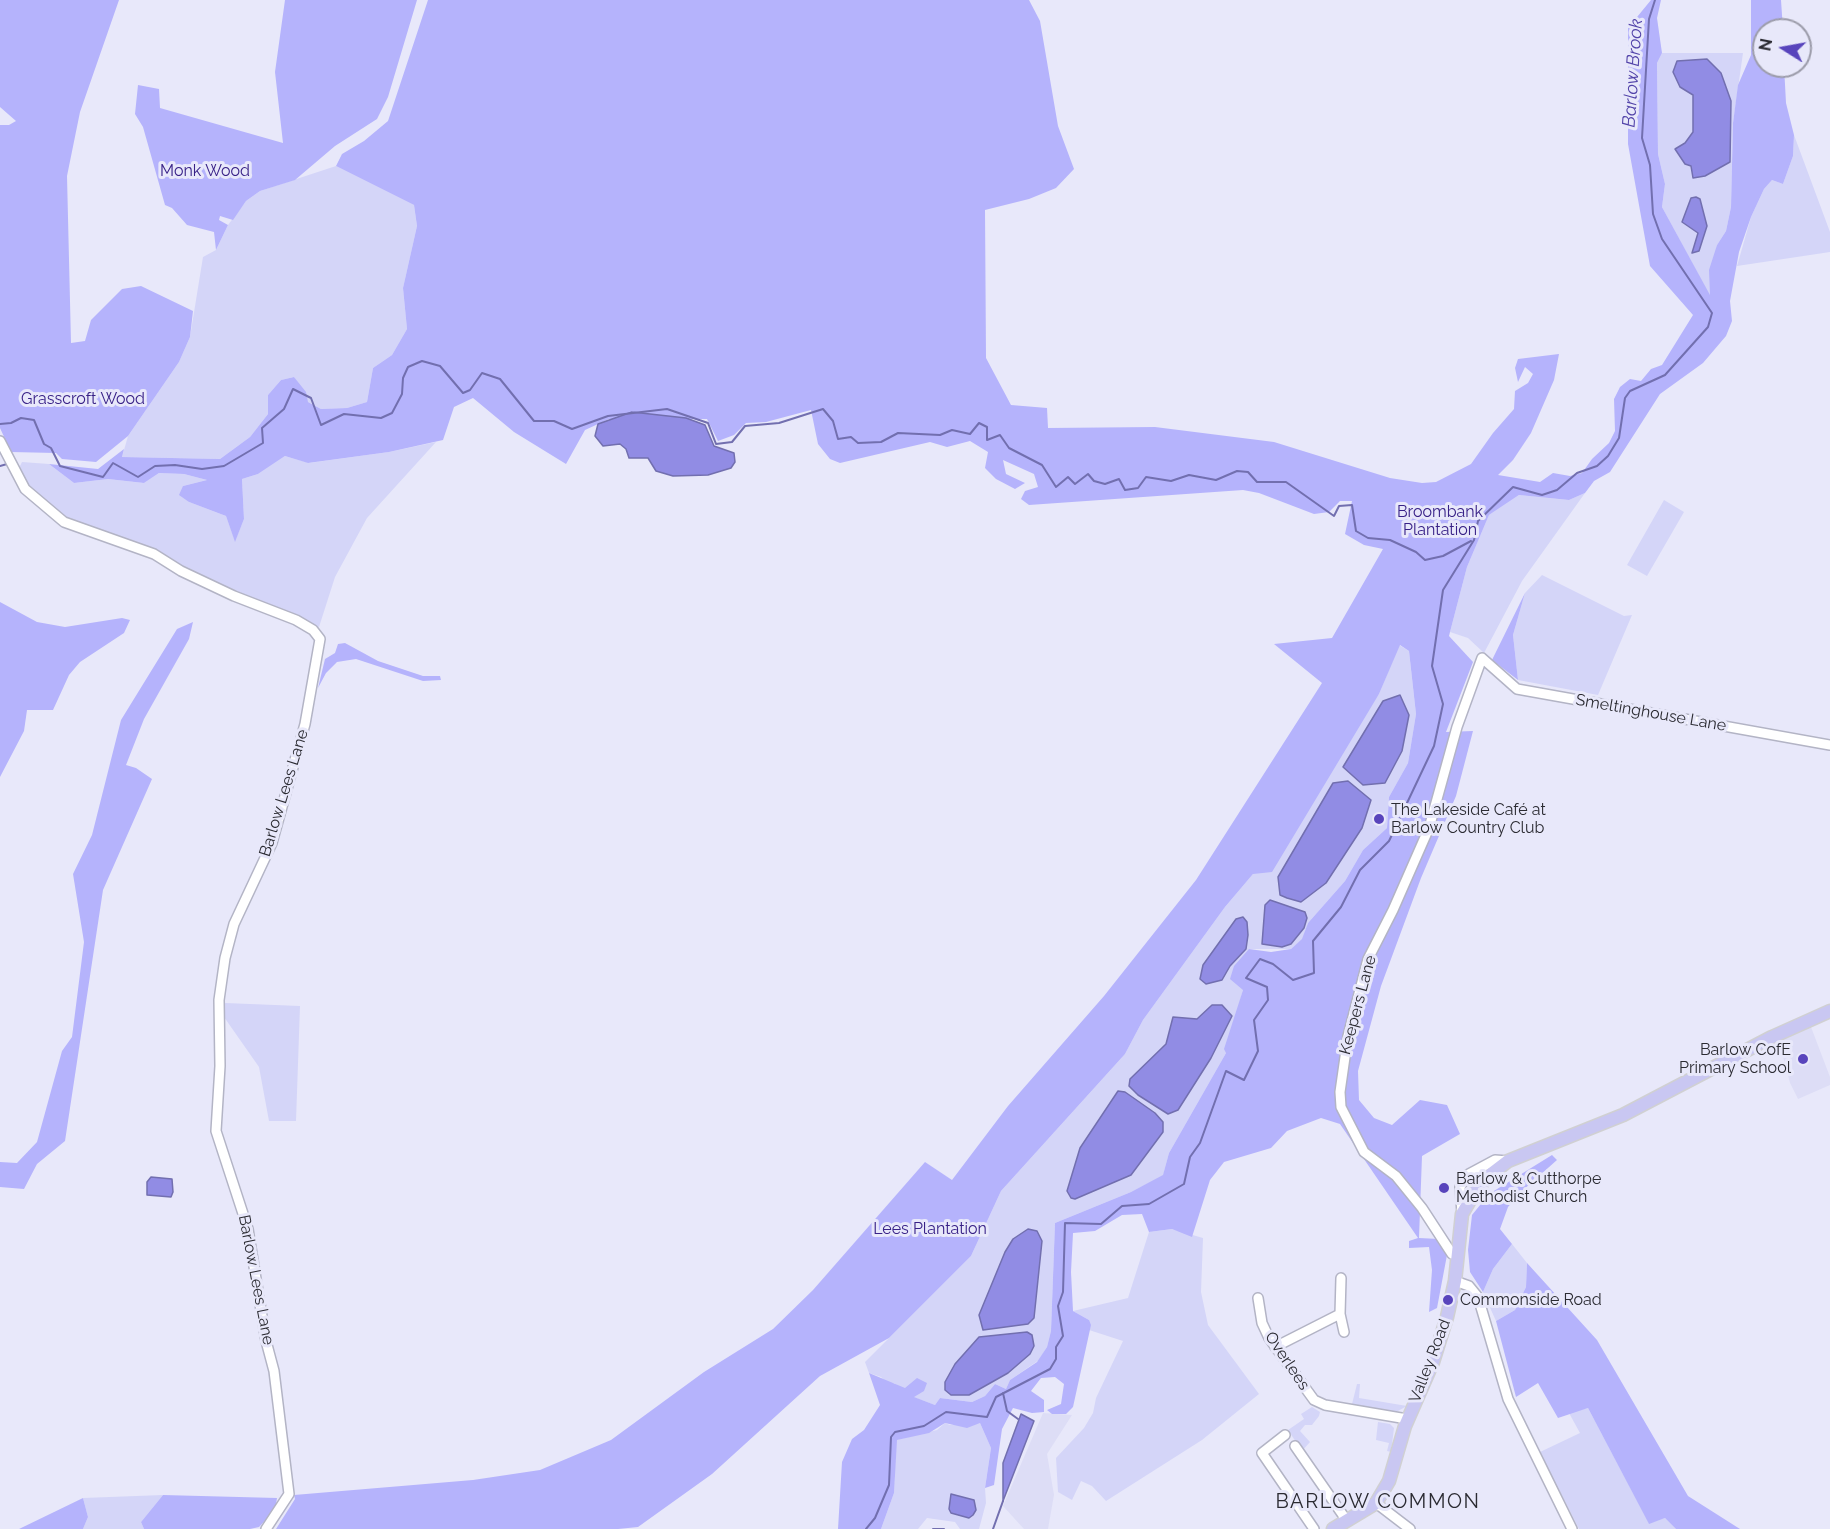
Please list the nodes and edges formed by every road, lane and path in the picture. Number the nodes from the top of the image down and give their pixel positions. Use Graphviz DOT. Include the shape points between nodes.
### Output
graph roads {
  1 [pos="0,441"];
  2 [pos="1482,658"];
  3 [pos="1830,745"];
  4 [pos="1830,1011"];
  5 [pos="1458,1254"];
  6 [pos="1341,1278"];
  7 [pos="1455,1281"];
  8 [pos="1258,1298"];
  9 [pos="1340,1314"];
  10 [pos="1344,1332"];
  11 [pos="1275,1347"];
  12 [pos="1407,1419"];
  13 [pos="1286,1435"];
  14 [pos="1295,1446"];
  15 [pos="1376,1503"];
  16 [pos="1347,1521"];
  17 [pos="266,1529"];
  18 [pos="1314,1529"];
  19 [pos="1333,1529"];
  20 [pos="1410,1529"];
  21 [pos="1572,1529"];
  1 -- 17 [label="street, Barlow Lees Lane" via="24,489 64,522 154,554 234,596 296,620 320,639 305,724 272,843 234,924 219,1000 216,1131 248,1229 274,1371 289,1494"];
  2 -- 3 [label="street, Smeltinghouse Lane" via="1517,689"];
  2 -- 5 [label="street, Keepers Lane" via="1457,727 1429,828 1368,959 1348,1036 1341,1092 1341,1107 1364,1152 1396,1176 1452,1254"];
  4 -- 5 [label="main road, Valley Road" via="1623,1115 1508,1161 1476,1190 1462,1214"];
  5 -- 7 [label="main road, Valley Road"];
  6 -- 9 [label="street"];
  7 -- 12 [label="main road, Valley Road" via="1433,1362"];
  7 -- 21 [label="street" via="1469,1286 1478,1297 1508,1399"];
  8 -- 11 [label="street, Overlees" via="1262,1323"];
  9 -- 10 [label="street"];
  9 -- 11 [label="street"];
  11 -- 12 [label="street, Overlees" via="1314,1400"];
  12 -- 15 [label="main road, Valley Road" via="1389,1481"];
  13 -- 18 [label="street" via="1262,1453"];
  14 -- 16 [label="street"];
  15 -- 16 [label="main road, Valley Road"];
  15 -- 20 [label="street"];
  16 -- 19 [label="main road, Valley Road"];
}
